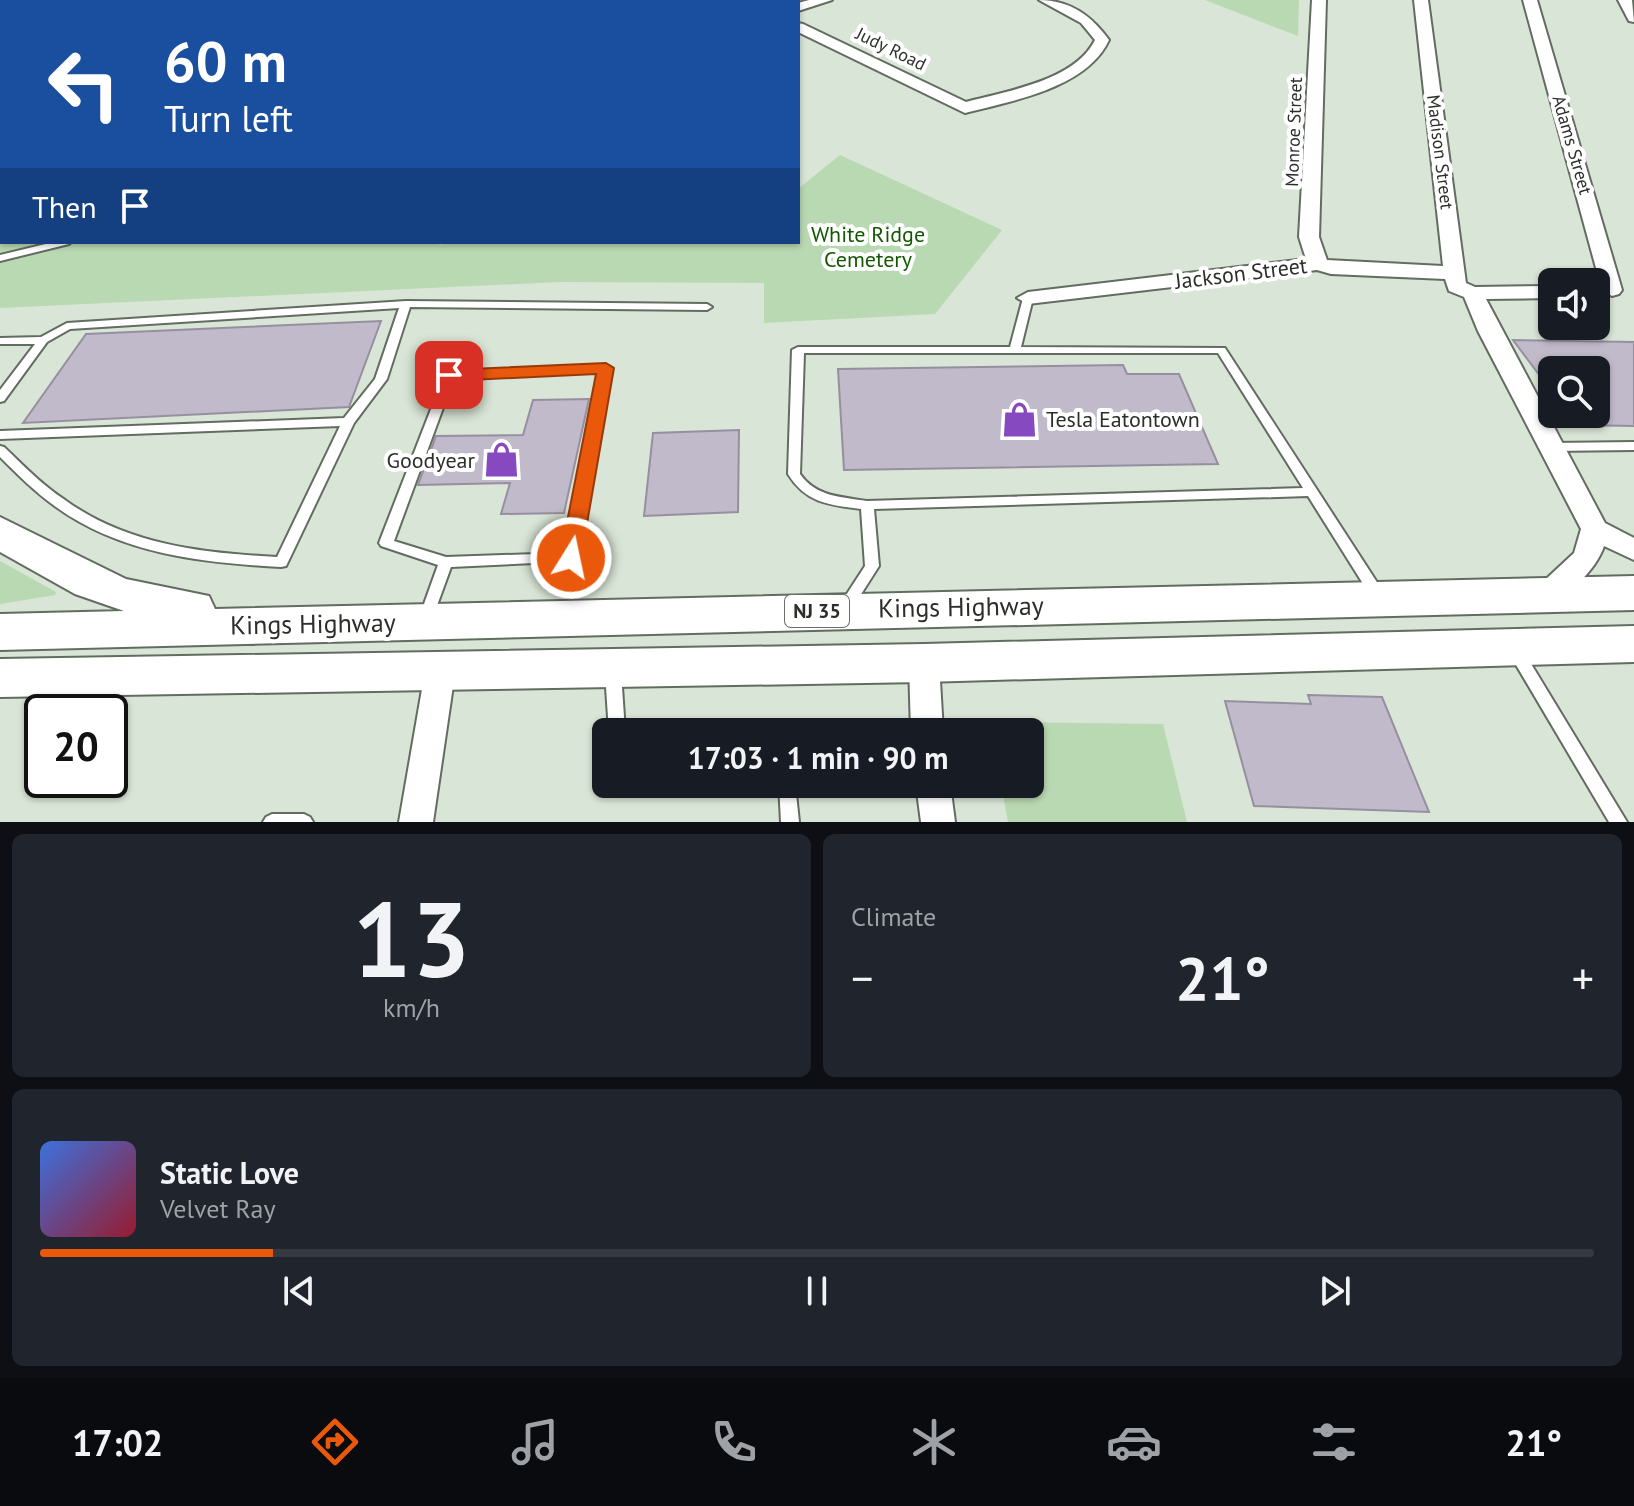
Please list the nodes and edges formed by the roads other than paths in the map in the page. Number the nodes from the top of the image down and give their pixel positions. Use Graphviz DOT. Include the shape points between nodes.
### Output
graph roads {
  1 [pos="825,0"];
  2 [pos="1046,0"];
  3 [pos="1319,0"];
  4 [pos="1421,0"];
  5 [pos="1530,0"];
  6 [pos="1625,0"];
  7 [pos="800,6"];
  8 [pos="1634,18"];
  9 [pos="800,28"];
  10 [pos="58,244"];
  11 [pos="0,258"];
  12 [pos="1318,264"];
  13 [pos="1454,273"];
  14 [pos="1614,290"];
  15 [pos="1538,292"];
  16 [pos="1473,293"];
  17 [pos="1028,298"];
  18 [pos="406,304"];
  19 [pos="707,307"];
  20 [pos="43,340"];
  21 [pos="0,341"];
  22 [pos="1015,349"];
  23 [pos="0,398"];
  24 [pos="348,422"];
  25 [pos="0,435"];
  26 [pos="1634,446"];
  27 [pos="1551,447"];
  28 [pos="0,450"];
  29 [pos="1311,492"];
  30 [pos="867,505"];
  31 [pos="1595,529"];
  32 [pos="0,532"];
  33 [pos="1634,550"];
  34 [pos="446,562"];
  35 [pos="1545,593"];
  36 [pos="1634,593"];
  37 [pos="1379,597"];
  38 [pos="844,610"];
  39 [pos="425,621"];
  40 [pos="347,624"];
  41 [pos="0,632"];
  42 [pos="1634,644"];
  43 [pos="1514,647"];
  44 [pos="924,663"];
  45 [pos="613,668"];
  46 [pos="440,672"];
  47 [pos="0,678"];
  48 [pos="47,678"];
  49 [pos="0,691"];
  50 [pos="616,718"];
  51 [pos="926,718"];
  52 [pos="788,798"];
  53 [pos="935,798"];
  54 [pos="272,822"];
  55 [pos="304,822"];
  56 [pos="416,822"];
  57 [pos="790,822"];
  58 [pos="938,822"];
  59 [pos="1618,822"];
  1 -- 7 [label="street"];
  2 -- 9 [label="street, Judy Road" via="1093,26 1102,40 1097,55 1076,70 963,116"];
  3 -- 12 [label="street, Monroe Street" via="1309,237"];
  4 -- 13 [label="street, Madison Street"];
  5 -- 14 [label="street, Adams Street"];
  6 -- 8 [label="street"];
  10 -- 11 [label="lane"];
  12 -- 13 [label="street, Jackson Street"];
  12 -- 17 [label="street, Jackson Street"];
  13 -- 16 [label="street" via="1456,287"];
  15 -- 16 [label="street"];
  16 -- 27 [label="street"];
  17 -- 22 [label="lane"];
  18 -- 19 [label="lane"];
  18 -- 20 [label="lane" via="67,326"];
  18 -- 24 [label="lane" via="381,379"];
  20 -- 21 [label="lane"];
  20 -- 23 [label="lane"];
  22 -- 29 [label="lane" via="1221,350"];
  22 -- 30 [label="lane" via="798,350 794,474 802,490"];
  24 -- 25 [label="lane"];
  24 -- 28 [label="lane" via="281,562 141,546 56,505"];
  26 -- 27 [label="lane"];
  27 -- 31 [label="street"];
  29 -- 30 [label="lane"];
  29 -- 37 [label="lane"];
  30 -- 38 [label="lane" via="872,566"];
  31 -- 33 [label="street"];
  31 -- 35 [label="street" via="1586,558"];
  32 -- 40 [label="main road" via="83,582 145,603"];
  34 -- 34 [label="lane" via="571,558 606,368 449,375 386,543"];
  34 -- 39 [label="lane"];
  35 -- 36 [label="main road, Kings Highway / NJ 35"];
  35 -- 37 [label="main road, Kings Highway / NJ 35"];
  37 -- 38 [label="main road, Kings Highway / NJ 35"];
  38 -- 39 [label="main road, Kings Highway / NJ 35"];
  39 -- 40 [label="main road, Kings Highway / NJ 35"];
  40 -- 41 [label="main road, Kings Highway / NJ 35"];
  42 -- 43 [label="main road"];
  43 -- 44 [label="main road"];
  43 -- 59 [label="lane"];
  44 -- 45 [label="main road"];
  44 -- 51 [label="street"];
  45 -- 46 [label="main road"];
  45 -- 50 [label="lane"];
  46 -- 48 [label="main road"];
  46 -- 56 [label="street"];
  47 -- 48 [label="main road"];
  48 -- 49 [label="lane"];
  52 -- 57 [label="lane"];
  53 -- 58 [label="street"];
  54 -- 55 [label="lane"];
}
